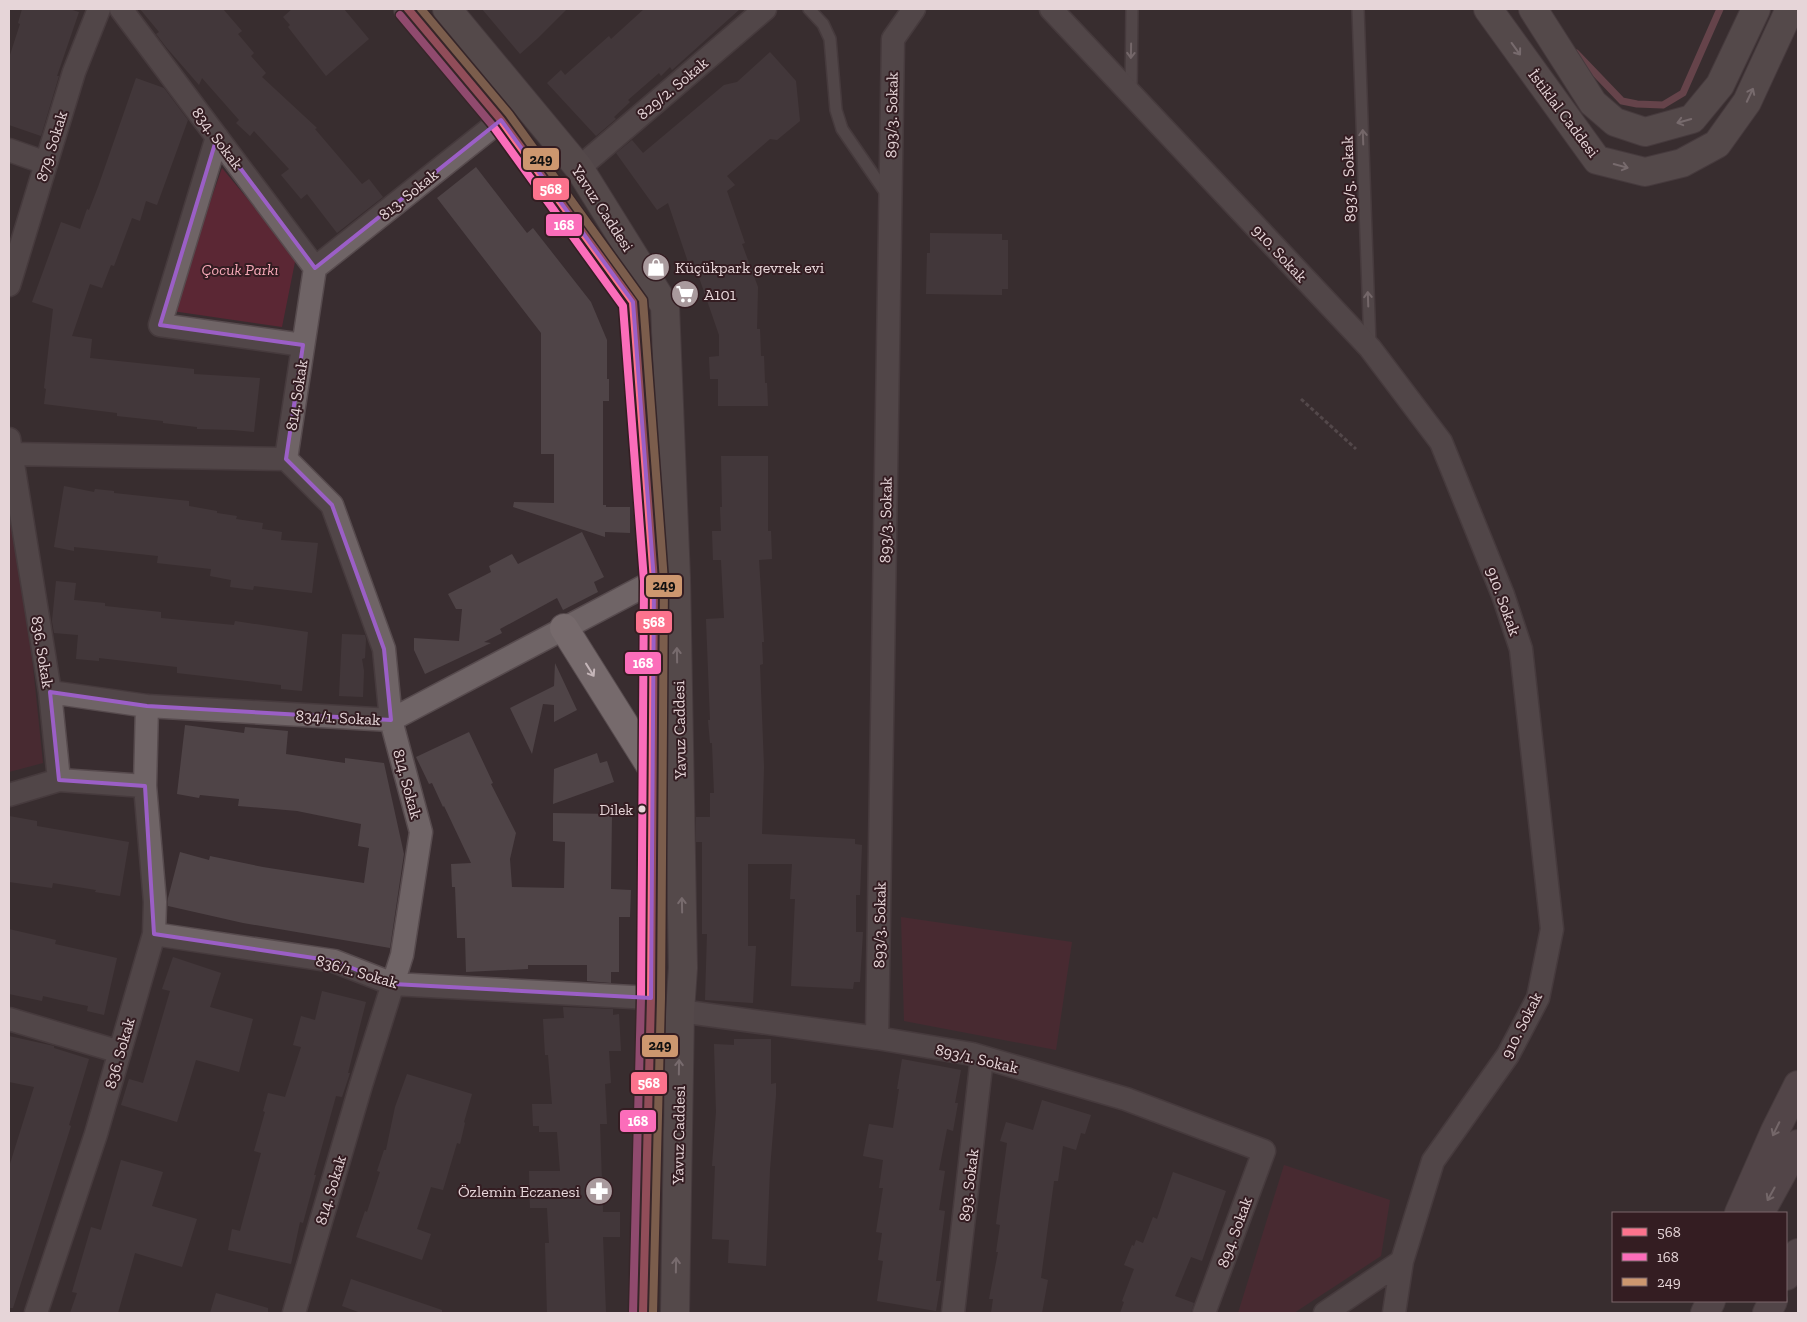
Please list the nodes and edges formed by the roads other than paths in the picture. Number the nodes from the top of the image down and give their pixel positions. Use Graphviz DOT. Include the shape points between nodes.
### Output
graph roads {
  1 [pos="99,9"];
  2 [pos="121,9"];
  3 [pos="408,9"];
  4 [pos="447,9"];
  5 [pos="765,9"];
  6 [pos="809,9"];
  7 [pos="914,9"];
  8 [pos="1051,9"];
  9 [pos="1132,9"];
  10 [pos="1358,9"];
  11 [pos="1488,9"];
  12 [pos="1533,9"];
  13 [pos="1756,9"];
  14 [pos="1790,9"];
  15 [pos="1131,94"];
  16 [pos="501,120"];
  17 [pos="217,137"];
  18 [pos="9,150"];
  19 [pos="46,164"];
  20 [pos="579,168"];
  21 [pos="890,199"];
  22 [pos="315,268"];
  23 [pos="9,285"];
  24 [pos="303,346"];
  25 [pos="1370,348"];
  26 [pos="10,446"];
  27 [pos="286,459"];
  28 [pos="665,579"];
  29 [pos="564,628"];
  30 [pos="50,692"];
  31 [pos="147,706"];
  32 [pos="391,720"];
  33 [pos="653,770"];
  34 [pos="59,780"];
  35 [pos="145,786"];
  36 [pos="9,795"];
  37 [pos="154,934"];
  38 [pos="393,984"];
  39 [pos="651,998"];
  40 [pos="680,1011"];
  41 [pos="9,1019"];
  42 [pos="877,1038"];
  43 [pos="120,1052"];
  44 [pos="982,1056"];
  45 [pos="1798,1085"];
  46 [pos="1798,1144"];
  47 [pos="1264,1151"];
  48 [pos="1739,1212"];
  49 [pos="1761,1212"];
  50 [pos="1798,1253"];
  51 [pos="1402,1261"];
  52 [pos="1787,1274"];
  53 [pos="1711,1302"];
  54 [pos="36,1313"];
  55 [pos="294,1313"];
  56 [pos="643,1313"];
  57 [pos="675,1313"];
  58 [pos="953,1313"];
  59 [pos="1204,1313"];
  60 [pos="1326,1313"];
  61 [pos="1394,1313"];
  62 [pos="1704,1313"];
  1 -- 19 [label="street, 879. Sokak" via="74,72"];
  2 -- 17 [label="street, 834. Sokak"];
  3 -- 16 [label="main road, Yavuz Caddesi"];
  4 -- 20 [label="main road, Yavuz Caddesi"];
  5 -- 20 [label="street, 829/2. Sokak"];
  6 -- 21 [label="lane" via="823,24 830,38 836,110 842,129"];
  7 -- 21 [label="street, 893/3. Sokak" via="892,38"];
  8 -- 15 [label="street, 910. Sokak"];
  9 -- 15 [label="lane, one-way"];
  25 -- 10 [label="lane, 893/5. Sokak, one-way"];
  11 -- 14 [label="main road, İstiklal Caddesi, one-way" via="1596,160 1645,172 1682,163 1717,144 1746,102"];
  13 -- 12 [label="main road, İstiklal Caddesi, one-way" via="1720,85 1692,119 1644,132 1615,122 1593,103"];
  15 -- 25 [label="street, 910. Sokak"];
  16 -- 22 [label="street, 813. Sokak"];
  16 -- 28 [label="main road, Yavuz Caddesi" via="633,302"];
  17 -- 22 [label="street, 834. Sokak"];
  17 -- 24 [label="street" via="160,325"];
  18 -- 19 [label="street"];
  19 -- 23 [label="street, 879. Sokak"];
  20 -- 28 [label="main road, Yavuz Caddesi" via="665,306"];
  21 -- 42 [label="street, 893/3. Sokak"];
  22 -- 24 [label="street, 814. Sokak"];
  24 -- 27 [label="street, 814. Sokak"];
  25 -- 51 [label="street, 910. Sokak" via="1441,442 1503,595 1521,649 1552,929 1538,998 1508,1055 1433,1162"];
  26 -- 27 [label="street"];
  26 -- 30 [label="street, 836. Sokak"];
  27 -- 32 [label="street, 814. Sokak" via="332,505 384,648"];
  28 -- 29 [label="street, 834/1. Sokak"];
  28 -- 33 [label="main road, Yavuz Caddesi"];
  40 -- 28 [label="main road, Yavuz Caddesi, one-way" via="683,968"];
  29 -- 32 [label="street, 834/1. Sokak"];
  29 -- 33 [label="main road, one-way"];
  30 -- 31 [label="street, 834/1. Sokak"];
  30 -- 34 [label="street, 836. Sokak"];
  31 -- 32 [label="street, 834/1. Sokak"];
  31 -- 35 [label="street, 836. Sokak"];
  32 -- 38 [label="street, 814. Sokak" via="421,832 402,955"];
  33 -- 39 [label="main road, Yavuz Caddesi"];
  34 -- 35 [label="street"];
  34 -- 36 [label="street"];
  35 -- 37 [label="street, 836. Sokak" via="155,902"];
  37 -- 38 [label="street, 836/1. Sokak" via="334,961"];
  37 -- 43 [label="street, 836. Sokak"];
  38 -- 39 [label="street, 836/1. Sokak"];
  38 -- 55 [label="street, 814. Sokak"];
  39 -- 56 [label="main road, Yavuz Caddesi"];
  40 -- 42 [label="street, 893/1. Sokak"];
  57 -- 40 [label="main road, Yavuz Caddesi, one-way"];
  41 -- 43 [label="street"];
  42 -- 44 [label="street, 893/1. Sokak"];
  43 -- 54 [label="street, 836. Sokak"];
  44 -- 47 [label="street, 893/1. Sokak" via="1126,1099"];
  44 -- 58 [label="street, 893. Sokak"];
  45 -- 48 [label="highway, one-way"];
  46 -- 49 [label="highway, one-way"];
  47 -- 59 [label="street, 894. Sokak"];
  50 -- 52 [label="highway"];
  51 -- 60 [label="street"];
  51 -- 61 [label="street, 910. Sokak"];
  53 -- 62 [label="highway"];
}
